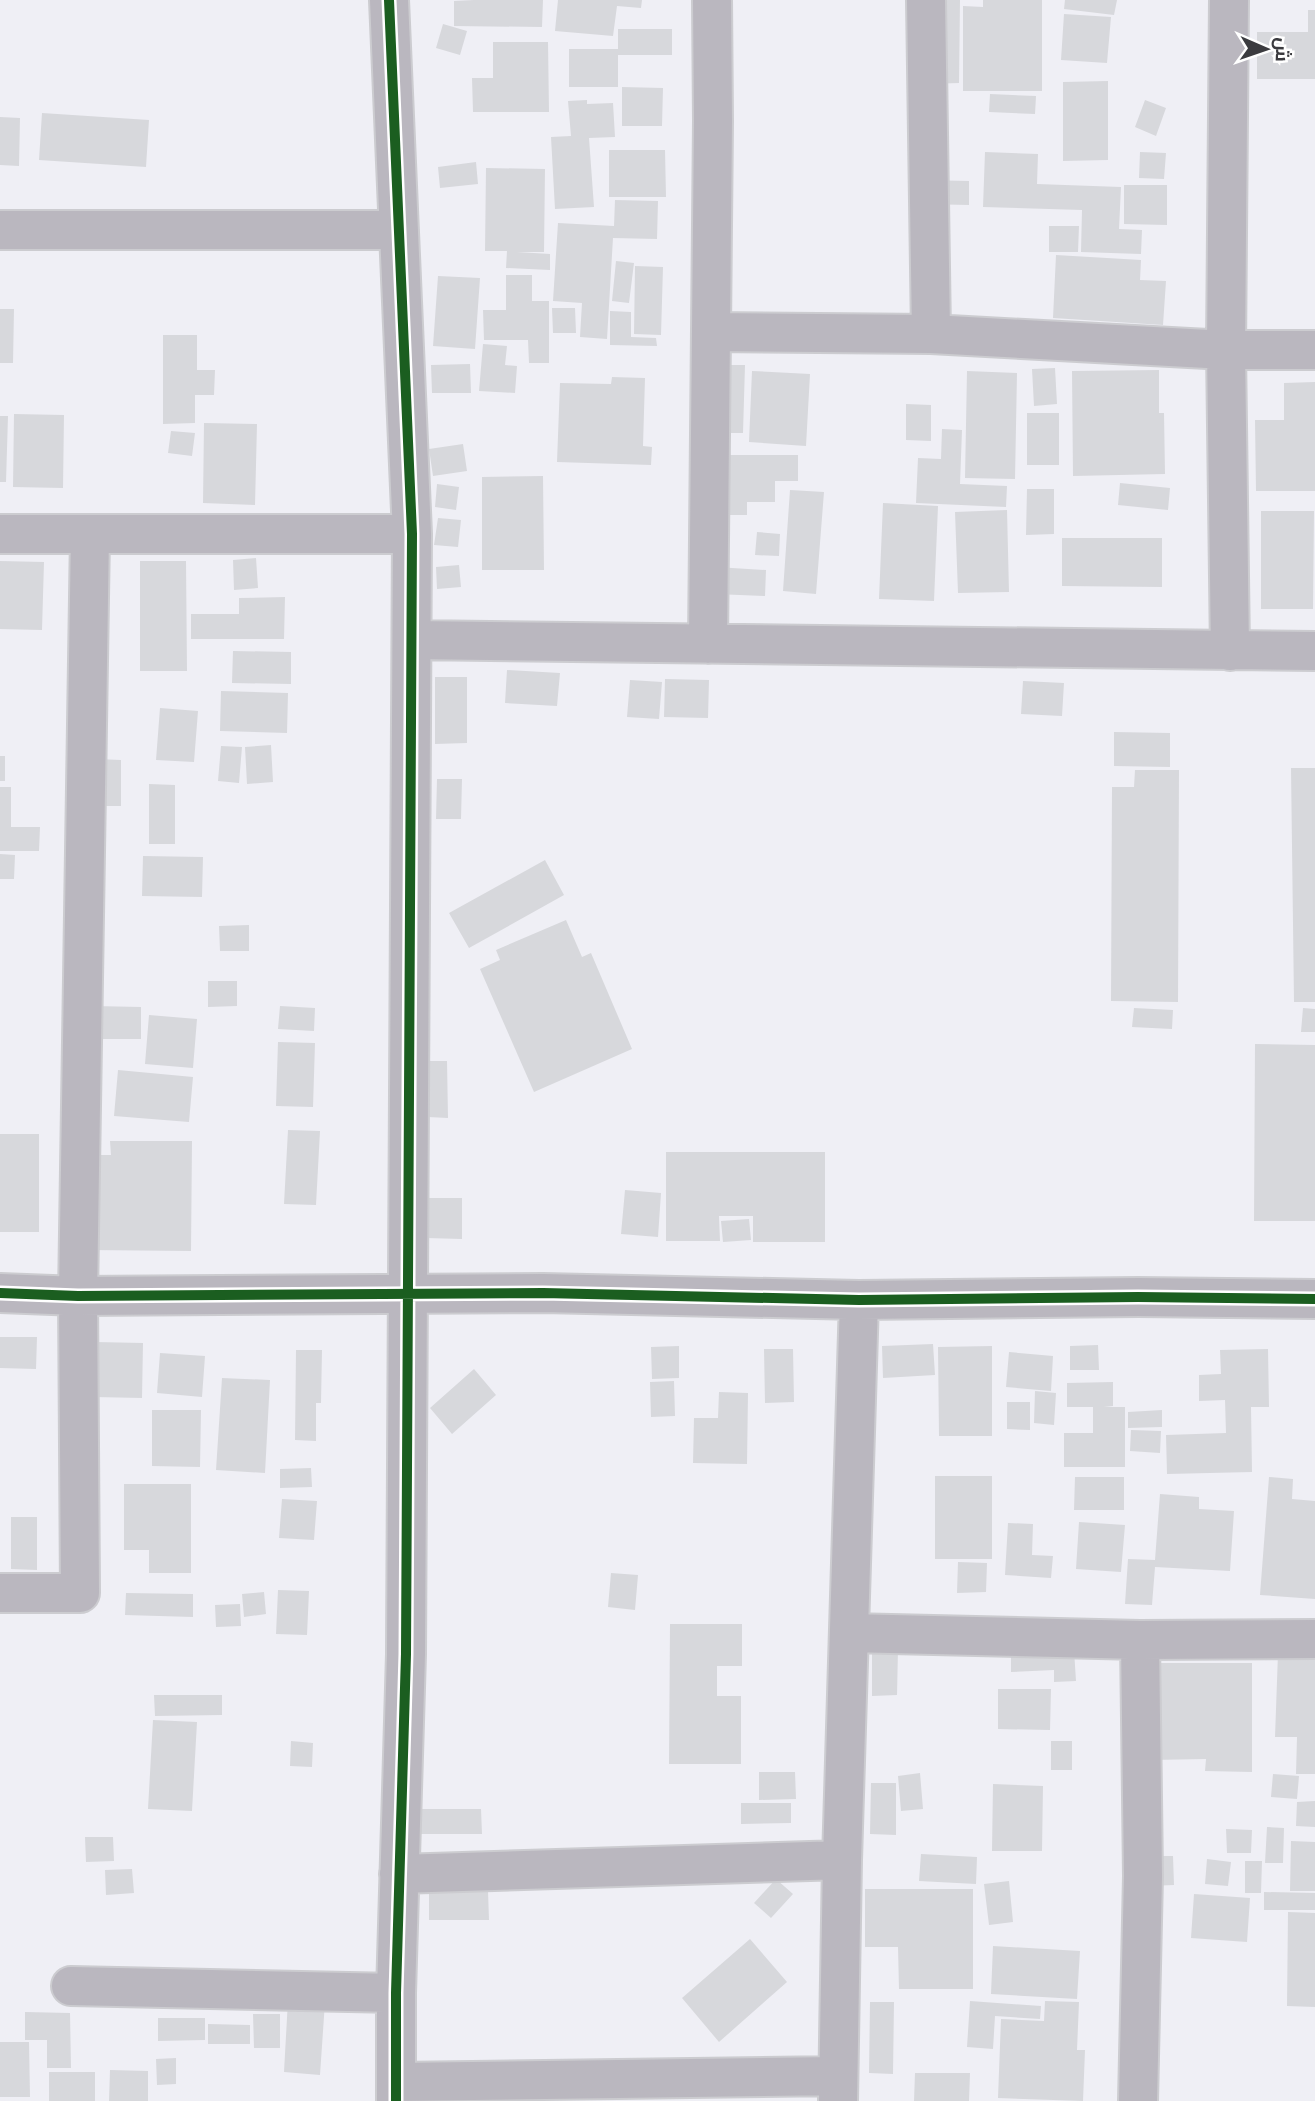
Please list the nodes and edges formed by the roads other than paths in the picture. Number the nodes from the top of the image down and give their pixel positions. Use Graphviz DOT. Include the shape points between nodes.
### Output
graph roads {
  1 [pos="389,0"];
  2 [pos="712,0"];
  3 [pos="926,0"];
  4 [pos="1229,0"];
  5 [pos="0,230"];
  6 [pos="399,230"];
  7 [pos="711,332"];
  8 [pos="931,334"];
  9 [pos="1226,350"];
  10 [pos="1315,350"];
  11 [pos="0,534"];
  12 [pos="90,534"];
  13 [pos="412,534"];
  14 [pos="412,640"];
  15 [pos="708,644"];
  16 [pos="1315,651"];
  17 [pos="1230,652"];
  18 [pos="0,1293"];
  19 [pos="408,1294"];
  20 [pos="78,1296"];
  21 [pos="1315,1299"];
  22 [pos="859,1300"];
  23 [pos="0,1593"];
  24 [pos="849,1633"];
  25 [pos="1315,1639"];
  26 [pos="1140,1640"];
  27 [pos="842,1860"];
  28 [pos="399,1874"];
  29 [pos="71,1986"];
  30 [pos="396,1993"];
  31 [pos="838,2089"];
  32 [pos="396,2092"];
  33 [pos="1138,2101"];
  1 -- 6 [label="street"];
  2 -- 7 [label="street"];
  3 -- 8 [label="street"];
  4 -- 9 [label="street"];
  5 -- 6 [label="street"];
  6 -- 13 [label="street"];
  7 -- 8 [label="street"];
  7 -- 15 [label="street"];
  8 -- 9 [label="street"];
  9 -- 10 [label="street"];
  9 -- 17 [label="street"];
  11 -- 12 [label="street"];
  12 -- 13 [label="street"];
  12 -- 20 [label="street"];
  13 -- 14 [label="street"];
  14 -- 15 [label="street"];
  14 -- 19 [label="street"];
  15 -- 17 [label="street"];
  16 -- 17 [label="street"];
  18 -- 20 [label="street"];
  19 -- 20 [label="street"];
  19 -- 22 [label="street"];
  19 -- 28 [label="street" via="406,1654"];
  20 -- 23 [label="street" via="80,1593"];
  21 -- 22 [label="street"];
  22 -- 24 [label="street"];
  24 -- 26 [label="street"];
  24 -- 27 [label="street"];
  25 -- 26 [label="street"];
  26 -- 33 [label="street" via="1143,1876"];
  27 -- 28 [label="street"];
  27 -- 31 [label="street"];
  28 -- 30 [label="street"];
  29 -- 30 [label="street"];
  30 -- 32 [label="street"];
  31 -- 32 [label="street"];
}
